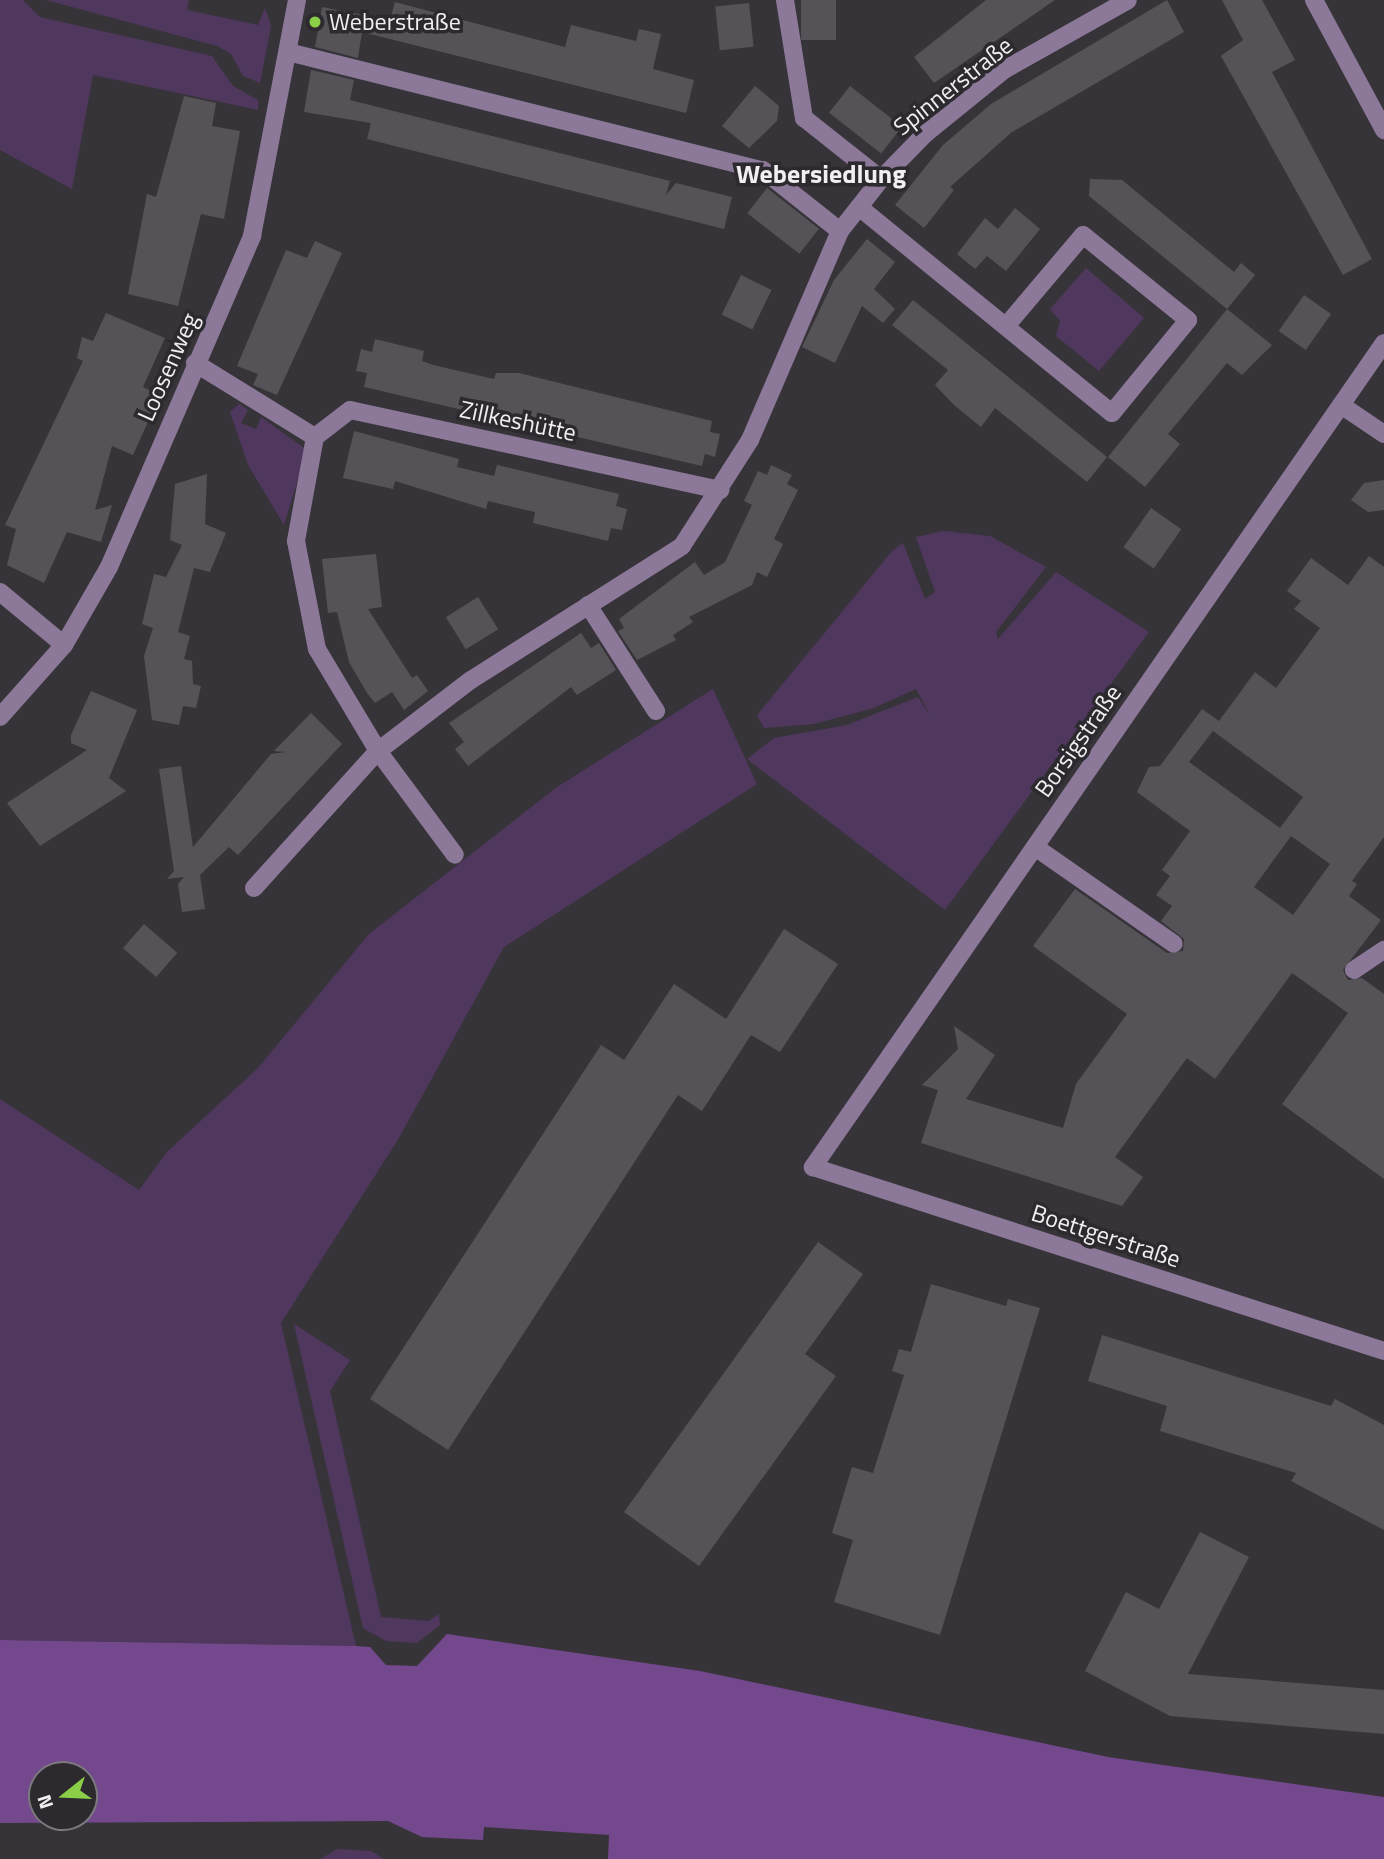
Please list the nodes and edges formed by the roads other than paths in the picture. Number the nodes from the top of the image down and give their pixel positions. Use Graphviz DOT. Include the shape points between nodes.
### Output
graph roads {
  1 [pos="297,0"];
  2 [pos="785,0"];
  3 [pos="1128,0"];
  4 [pos="1314,0"];
  5 [pos="288,52"];
  6 [pos="1384,130"];
  7 [pos="881,179"];
  8 [pos="859,207"];
  9 [pos="840,231"];
  10 [pos="1006,327"];
  11 [pos="1384,343"];
  12 [pos="195,363"];
  13 [pos="1341,405"];
  14 [pos="1384,434"];
  15 [pos="315,437"];
  16 [pos="720,490"];
  17 [pos="0,592"];
  18 [pos="588,605"];
  19 [pos="64,645"];
  20 [pos="656,711"];
  21 [pos="0,717"];
  22 [pos="378,751"];
  23 [pos="1035,847"];
  24 [pos="455,855"];
  25 [pos="254,888"];
  26 [pos="1174,944"];
  27 [pos="1384,950"];
  28 [pos="1354,970"];
  29 [pos="813,1167"];
  30 [pos="1384,1351"];
  1 -- 5 [label="street, Loosenweg"];
  2 -- 7 [label="street" via="804,118"];
  3 -- 7 [label="street, Spinnerstraße" via="1004,70"];
  4 -- 6 [label="street"];
  5 -- 9 [label="street" via="764,170"];
  5 -- 12 [label="street, Loosenweg" via="252,236"];
  7 -- 8 [label="street, Spinnerstraße"];
  8 -- 9 [label="street, Spinnerstraße"];
  8 -- 10 [label="street"];
  9 -- 16 [label="street, Spinnerstraße" via="750,440"];
  10 -- 10 [label="street" via="1111,413 1188,320 1083,235"];
  11 -- 13 [label="street, Borsigstraße"];
  12 -- 15 [label="street"];
  12 -- 19 [label="street, Loosenweg" via="109,567"];
  13 -- 14 [label="street"];
  13 -- 23 [label="street, Borsigstraße"];
  15 -- 16 [label="street, Zillkeshütte" via="350,410"];
  15 -- 22 [label="street" via="296,541 317,649"];
  16 -- 18 [label="street" via="682,545"];
  17 -- 19 [label="street"];
  18 -- 20 [label="street"];
  18 -- 22 [label="street" via="471,680"];
  19 -- 21 [label="street, Loosenweg"];
  22 -- 24 [label="street"];
  22 -- 25 [label="street"];
  23 -- 26 [label="street"];
  23 -- 29 [label="street, Borsigstraße"];
  27 -- 28 [label="street"];
  29 -- 30 [label="street, Boettgerstraße"];
}
